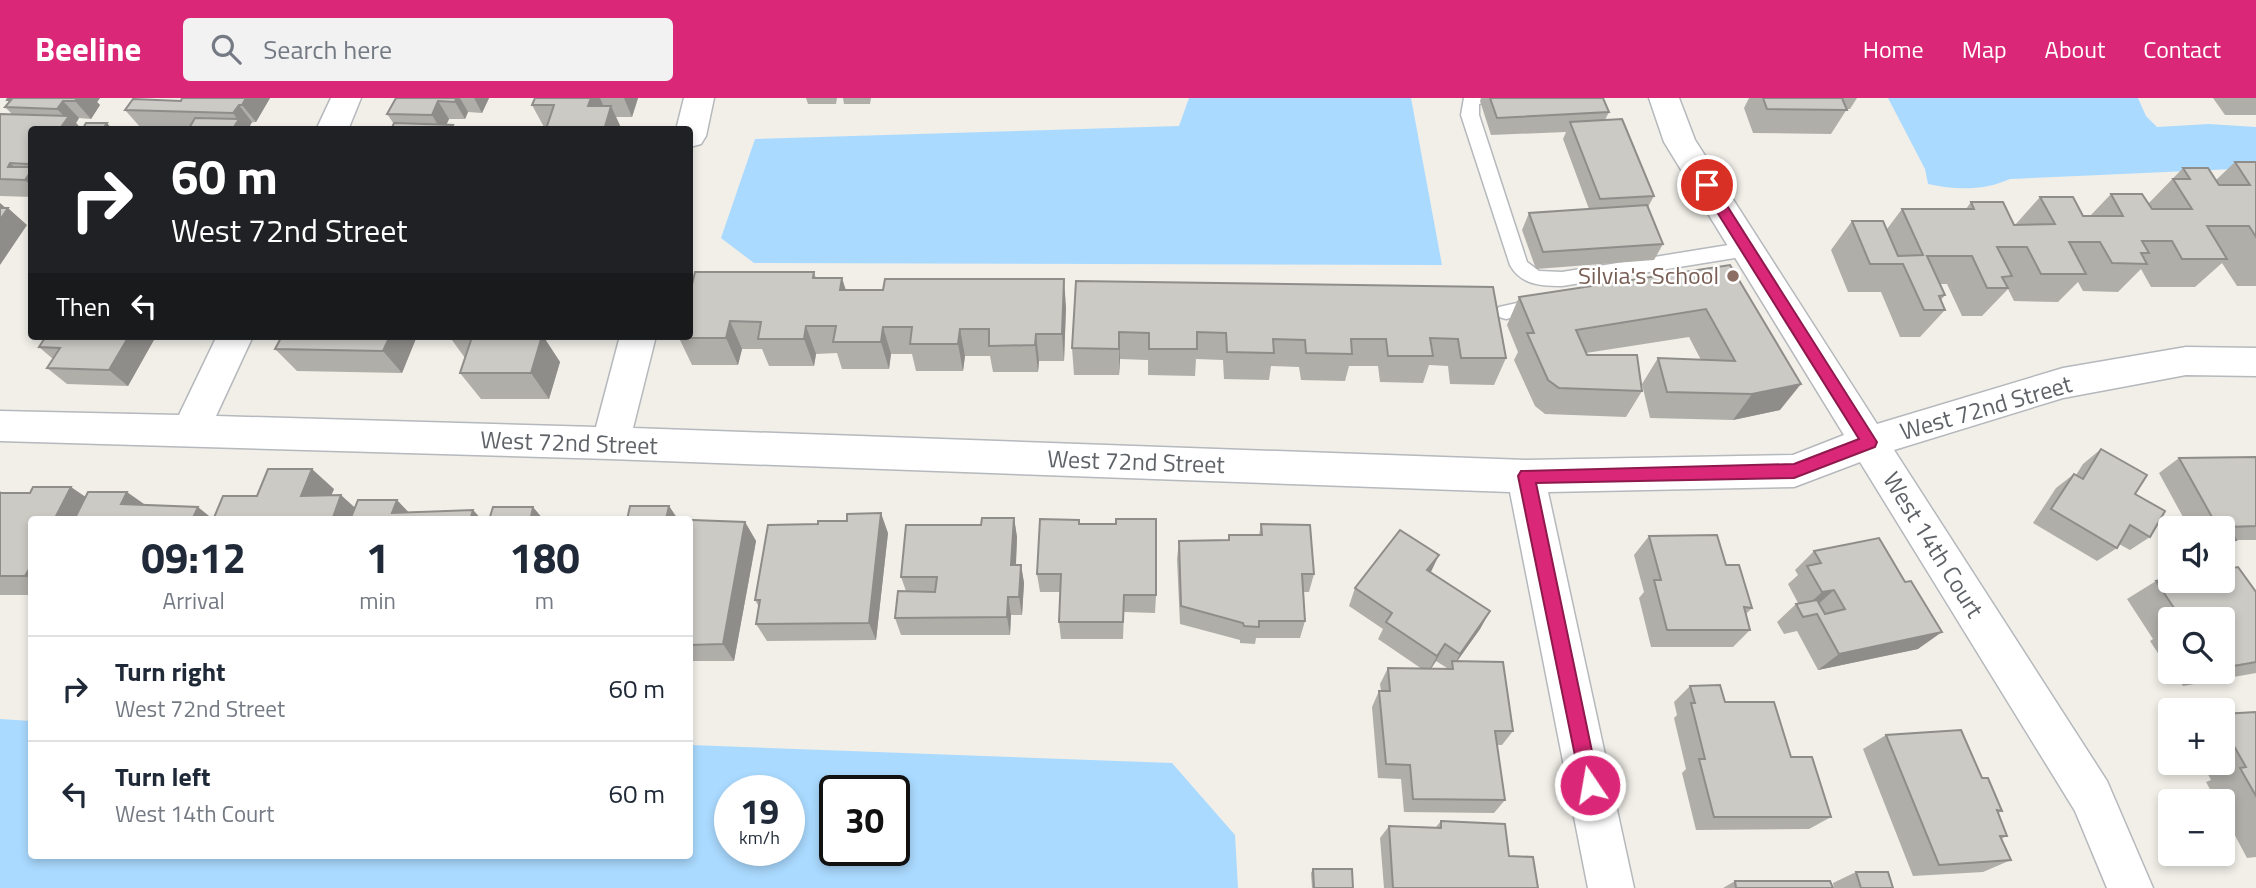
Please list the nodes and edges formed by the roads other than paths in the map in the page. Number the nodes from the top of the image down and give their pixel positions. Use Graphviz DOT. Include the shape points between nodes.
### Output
graph roads {
  1 [pos="346,98"];
  2 [pos="699,98"];
  3 [pos="1481,98"];
  4 [pos="1664,98"];
  5 [pos="334,126"];
  6 [pos="692,126"];
  7 [pos="1751,255"];
  8 [pos="1610,290"];
  9 [pos="1558,301"];
  10 [pos="1506,312"];
  11 [pos="233,340"];
  12 [pos="637,340"];
  13 [pos="2256,362"];
  14 [pos="0,426"];
  15 [pos="191,432"];
  16 [pos="1869,442"];
  17 [pos="610,443"];
  18 [pos="1526,476"];
  19 [pos="1611,888"];
  20 [pos="2130,888"];
  1 -- 5 [label="street"];
  2 -- 6 [label="street"];
  3 -- 7 [label="lane" via="1471,101 1470,115 1526,275 1562,279"];
  4 -- 7 [label="street, West 14th Court" via="1680,142"];
  7 -- 8 [label="lane"];
  7 -- 16 [label="street, West 14th Court"];
  9 -- 10 [label="lane"];
  11 -- 15 [label="street"];
  12 -- 17 [label="street"];
  13 -- 16 [label="street, West 72nd Street" via="2186,360 2063,383"];
  14 -- 15 [label="street, West 72nd Street"];
  15 -- 17 [label="street, West 72nd Street"];
  16 -- 18 [label="street, West 72nd Street" via="1794,471"];
  16 -- 20 [label="street, West 14th Court" via="2091,796"];
  17 -- 18 [label="street, West 72nd Street"];
  18 -- 19 [label="street"];
}
